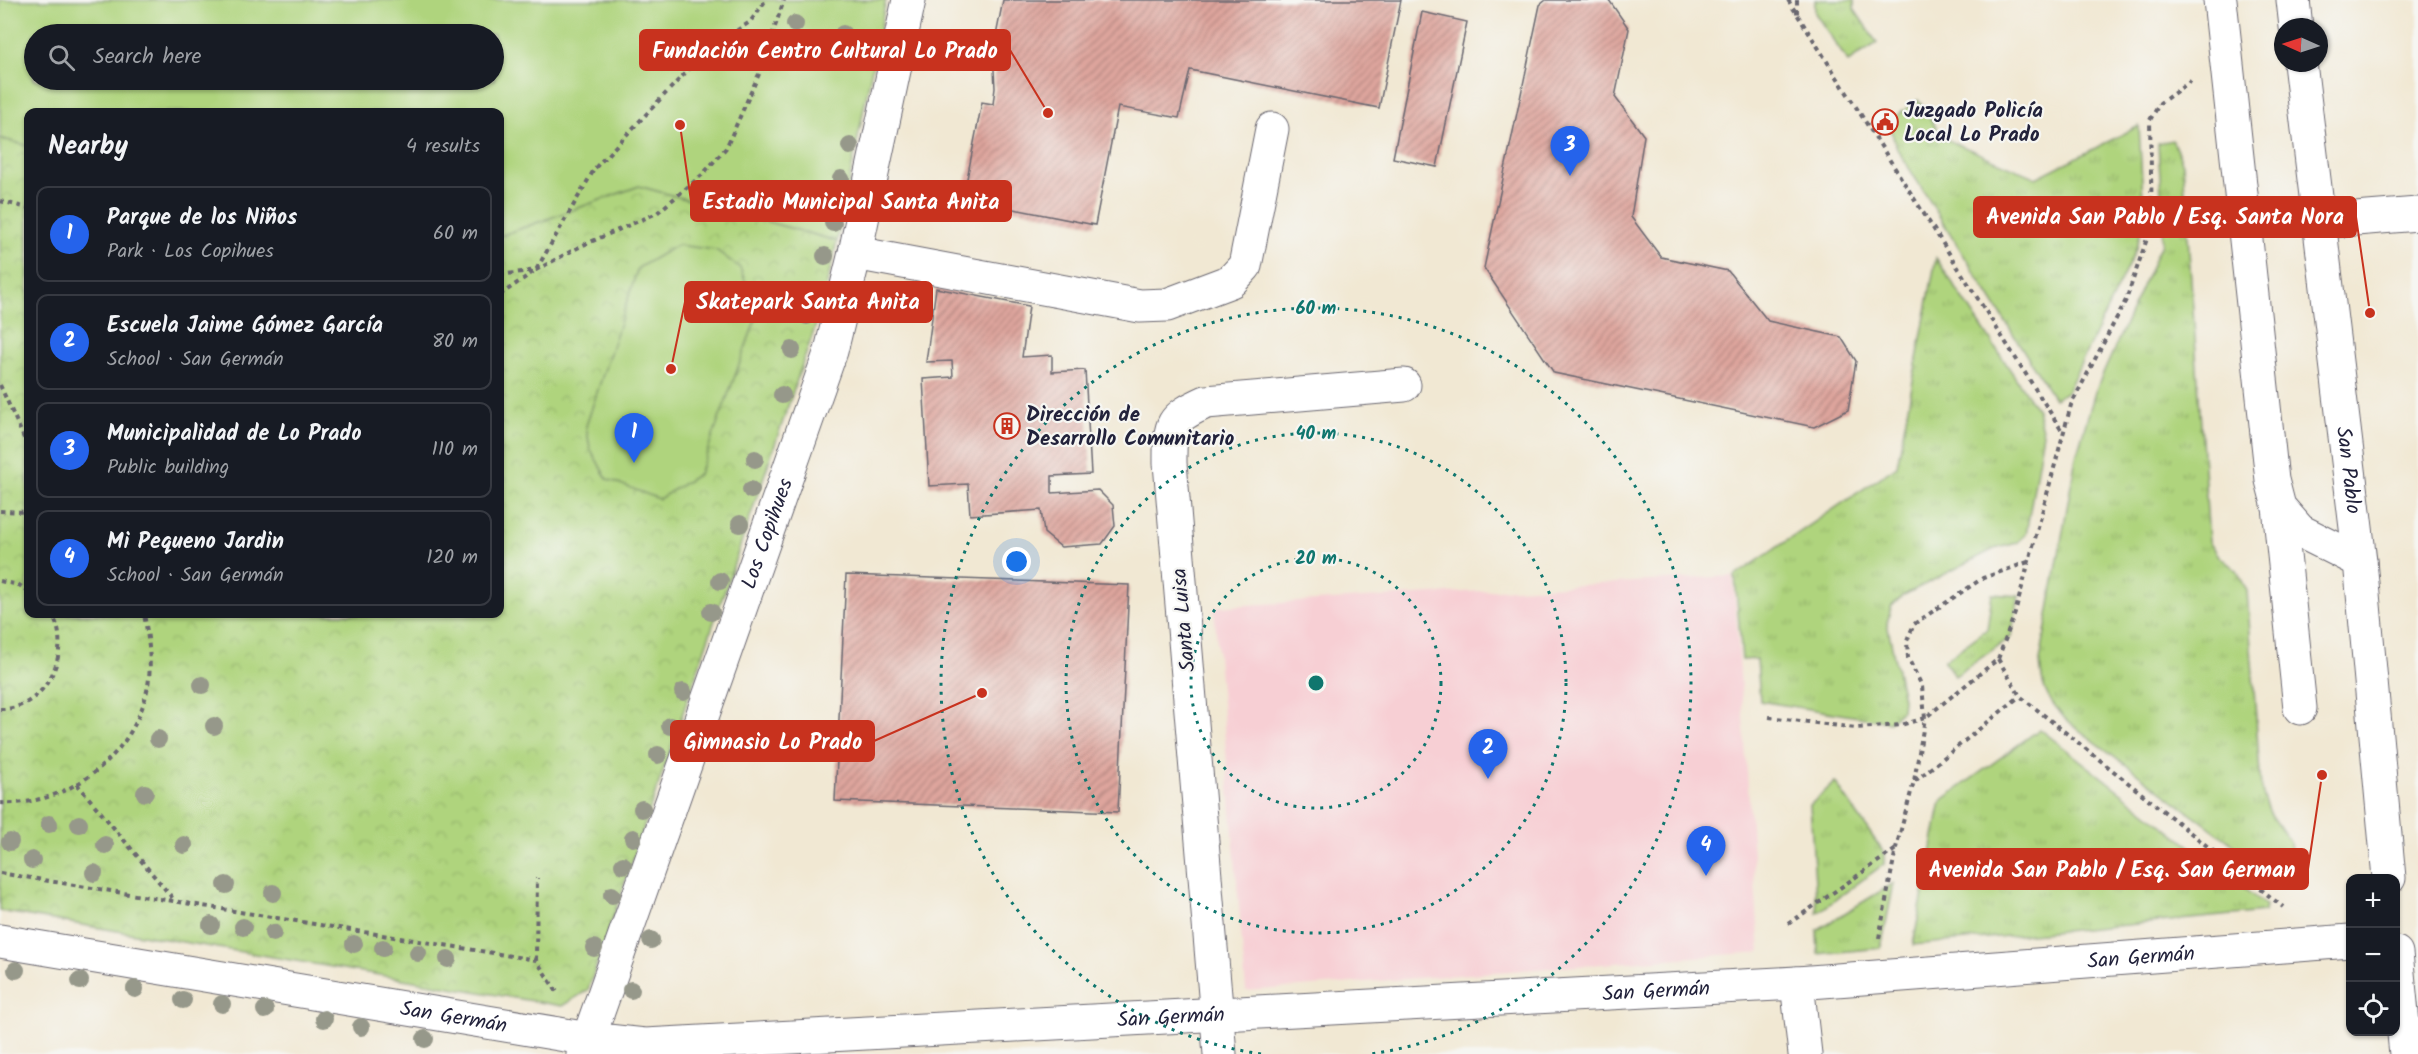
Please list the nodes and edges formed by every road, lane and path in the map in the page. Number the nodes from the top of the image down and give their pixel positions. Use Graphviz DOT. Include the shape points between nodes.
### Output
graph roads {
  1 [pos="766,0"];
  2 [pos="784,0"];
  3 [pos="909,0"];
  4 [pos="1788,0"];
  5 [pos="1797,0"];
  6 [pos="2220,0"];
  7 [pos="2293,0"];
  8 [pos="1797,15"];
  9 [pos="2295,18"];
  10 [pos="2227,65"];
  11 [pos="2301,72"];
  12 [pos="1272,129"];
  13 [pos="0,201"];
  14 [pos="24,207"];
  15 [pos="2418,214"];
  16 [pos="2318,222"];
  17 [pos="855,253"];
  18 [pos="536,270"];
  19 [pos="504,274"];
  20 [pos="504,292"];
  21 [pos="0,384"];
  22 [pos="1404,385"];
  23 [pos="2063,432"];
  24 [pos="24,438"];
  25 [pos="2279,507"];
  26 [pos="0,511"];
  27 [pos="24,512"];
  28 [pos="2029,561"];
  29 [pos="2360,561"];
  30 [pos="0,581"];
  31 [pos="24,588"];
  32 [pos="53,618"];
  33 [pos="145,618"];
  34 [pos="1998,659"];
  35 [pos="2020,696"];
  36 [pos="2300,708"];
  37 [pos="0,709"];
  38 [pos="1769,717"];
  39 [pos="1925,718"];
  40 [pos="1914,782"];
  41 [pos="77,784"];
  42 [pos="0,803"];
  43 [pos="1896,848"];
  44 [pos="0,873"];
  45 [pos="2389,874"];
  46 [pos="537,878"];
  47 [pos="175,901"];
  48 [pos="1788,924"];
  49 [pos="0,941"];
  50 [pos="2339,942"];
  51 [pos="536,960"];
  52 [pos="1871,977"];
  53 [pos="2399,982"];
  54 [pos="1797,983"];
  55 [pos="601,1005"];
  56 [pos="1216,1013"];
  57 [pos="586,1046"];
  58 [pos="646,1050"];
  59 [pos="1220,1054"];
  60 [pos="1805,1054"];
  61 [pos="2406,1054"];
  1 -- 18 [label="path" via="750,22 708,50 595,168"];
  2 -- 18 [label="path" via="759,74 726,148 703,174 657,213"];
  3 -- 17 [label="street, Los Copihues"];
  4 -- 8 [label="path"];
  5 -- 8 [label="path"];
  6 -- 10 [label="street"];
  7 -- 9 [label="street"];
  8 -- 23 [label="path"];
  10 -- 23 [label="path" via="2185,83 2160,103 2150,120 2152,224 2126,300 2071,405"];
  10 -- 25 [label="street" via="2272,480"];
  11 -- 16 [label="street, San Pablo"];
  12 -- 17 [label="street" via="1245,266 1231,281 1167,305 1140,306"];
  13 -- 14 [label="path"];
  15 -- 16 [label="street"];
  16 -- 29 [label="street, San Pablo"];
  17 -- 55 [label="street, Los Copihues" via="831,351"];
  18 -- 19 [label="path"];
  18 -- 20 [label="path"];
  21 -- 24 [label="path"];
  22 -- 56 [label="street, Santa Luisa" via="1206,402 1182,413 1170,429"];
  23 -- 28 [label="path"];
  25 -- 29 [label="street" via="2300,531"];
  25 -- 36 [label="street"];
  26 -- 27 [label="path"];
  28 -- 34 [label="path"];
  28 -- 39 [label="path" via="1983,578 1914,624 1907,641 1908,658 1922,686"];
  29 -- 45 [label="street, San Pablo"];
  30 -- 31 [label="path"];
  32 -- 37 [label="path" via="59,635 59,655 53,675 41,692 24,703"];
  33 -- 41 [label="path" via="151,652 146,696 128,737 99,771"];
  34 -- 35 [label="path"];
  34 -- 39 [label="path"];
  35 -- 40 [label="path"];
  35 -- 50 [label="path"];
  38 -- 39 [label="path" via="1856,728 1901,725"];
  39 -- 40 [label="path"];
  40 -- 43 [label="path"];
  41 -- 42 [label="path" via="61,794 17,804"];
  41 -- 47 [label="path"];
  43 -- 48 [label="path"];
  43 -- 52 [label="path"];
  44 -- 47 [label="path"];
  46 -- 51 [label="path"];
  47 -- 51 [label="path"];
  49 -- 57 [label="street, San Germán"];
  50 -- 52 [label="street, San Germán"];
  51 -- 55 [label="path" via="558,995"];
  52 -- 54 [label="street, San Germán"];
  53 -- 61 [label="street"];
  54 -- 56 [label="street, San Germán"];
  54 -- 60 [label="street"];
  55 -- 57 [label="street, Los Copihues"];
  56 -- 58 [label="street, San Germán"];
  56 -- 59 [label="street, Santa Luisa"];
  57 -- 58 [label="street, San Germán"];
}
